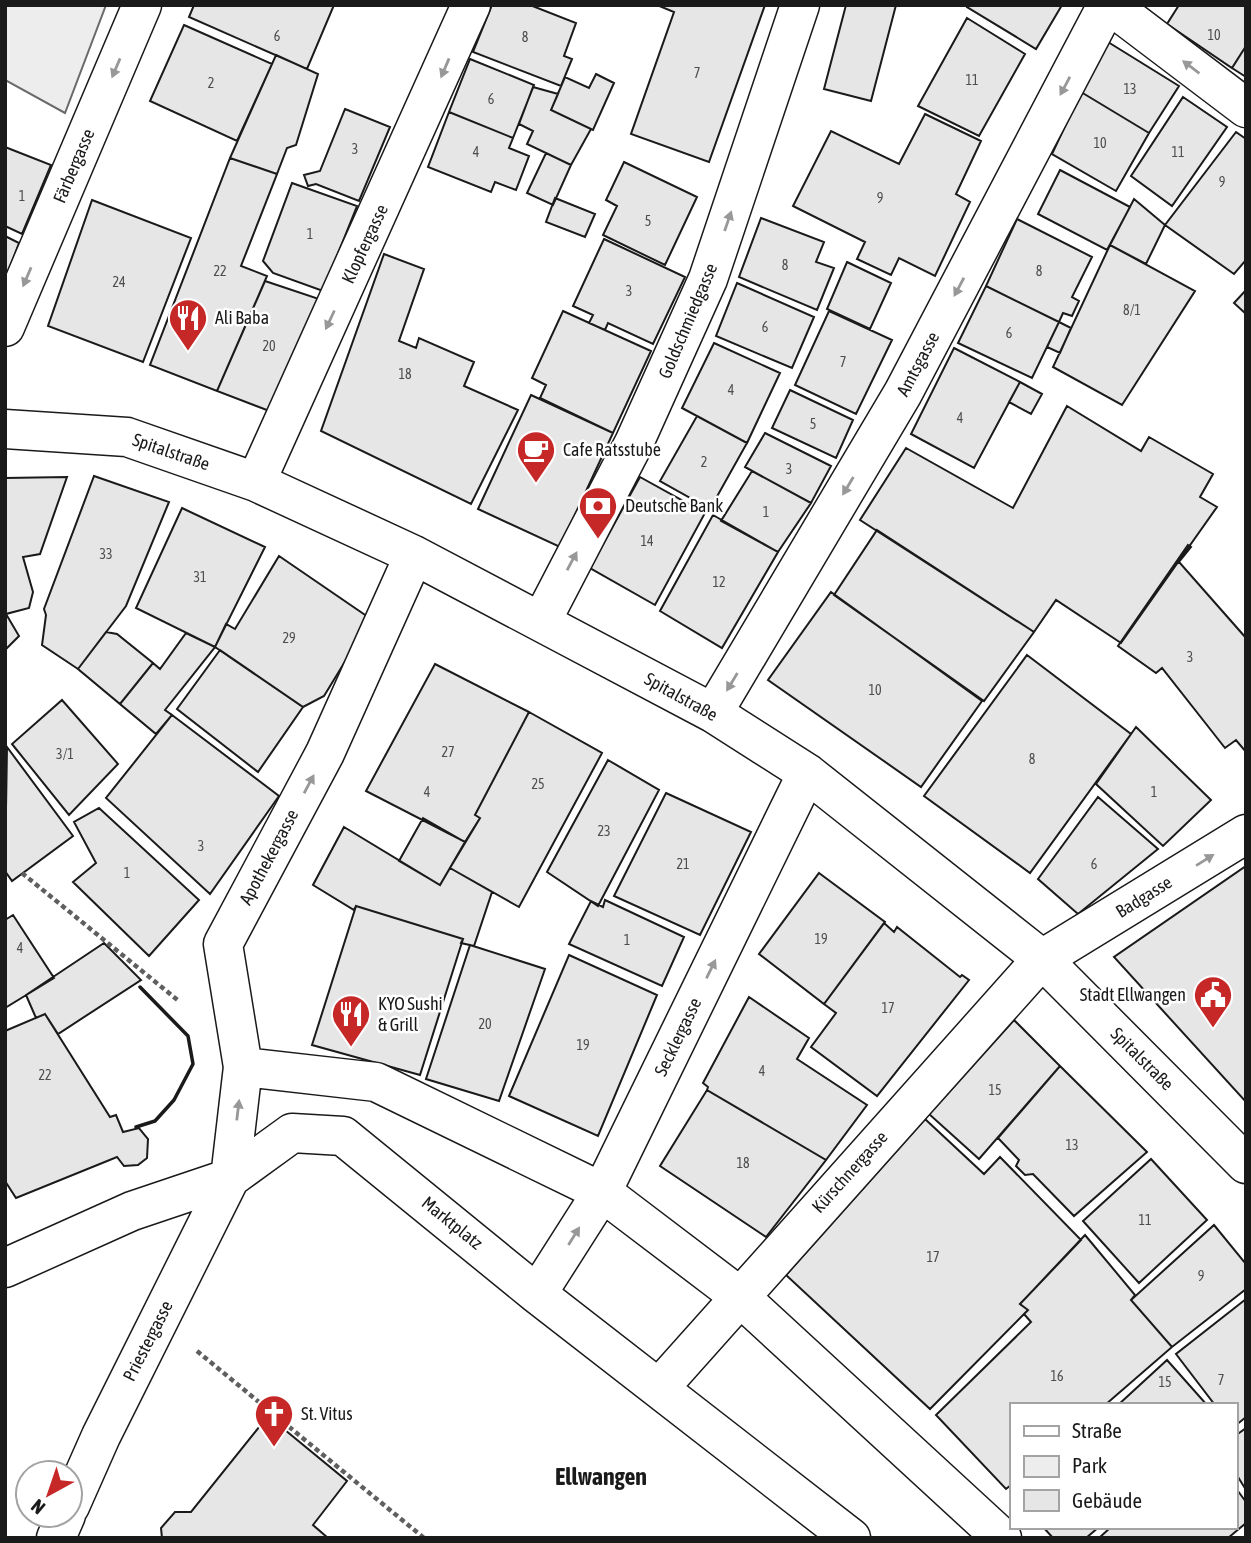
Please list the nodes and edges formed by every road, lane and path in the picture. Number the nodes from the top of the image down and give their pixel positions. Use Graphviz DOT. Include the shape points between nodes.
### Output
graph roads {
  1 [pos="142,5"];
  2 [pos="471,5"];
  3 [pos="800,5"];
  4 [pos="1104,12"];
  5 [pos="1246,108"];
  6 [pos="5,327"];
  7 [pos="5,429"];
  8 [pos="256,482"];
  9 [pos="414,555"];
  10 [pos="541,622"];
  11 [pos="713,713"];
  12 [pos="807,773"];
  13 [pos="1246,834"];
  14 [pos="22,873"];
  15 [pos="1042,959"];
  16 [pos="232,998"];
  17 [pos="243,1067"];
  18 [pos="1246,1164"];
  19 [pos="230,1178"];
  20 [pos="602,1192"];
  21 [pos="5,1268"];
  22 [pos="537,1294"];
  23 [pos="739,1296"];
  24 [pos="159,1319"];
  25 [pos="660,1387"];
  26 [pos="84,1473"];
  27 [pos="424,1538"];
  28 [pos="851,1538"];
  29 [pos="1002,1538"];
  1 -- 6 [label="street, Färbergasse, one-way"];
  2 -- 8 [label="street, Klopfergasse, one-way"];
  10 -- 3 [label="street, Goldschmiedgasse, one-way" via="634,443 708,279"];
  5 -- 4 [label="street, one-way"];
  4 -- 11 [label="street, Amtsgasse, one-way" via="903,393"];
  7 -- 8 [label="street, Spitalstraße" via="127,437"];
  8 -- 9 [label="street, Spitalstraße"];
  9 -- 10 [label="street, Spitalstraße"];
  16 -- 9 [label="street, Apothekergasse, one-way" via="223,944 325,753"];
  10 -- 11 [label="street, Spitalstraße"];
  11 -- 12 [label="street, Spitalstraße"];
  12 -- 15 [label="street, Spitalstraße"];
  20 -- 12 [label="street, Secklergasse, one-way"];
  15 -- 13 [label="street, Badgasse, one-way"];
  14 -- 16 [label="path" via="183,1004"];
  15 -- 18 [label="street, Spitalstraße"];
  15 -- 23 [label="street, Kürschnergasse"];
  16 -- 17 [label="street, Apothekergasse"];
  19 -- 17 [label="street, Apothekergasse, one-way"];
  17 -- 20 [label="street" via="376,1082"];
  19 -- 21 [label="street, Marktplatz" via="132,1211"];
  19 -- 22 [label="street, Marktplatz" via="292,1133 343,1136"];
  19 -- 24 [label="street, Priestergasse"];
  22 -- 20 [label="street, Secklergasse, one-way"];
  20 -- 23 [label="street"];
  22 -- 25 [label="street, Marktplatz"];
  23 -- 25 [label="street, Kürschnergasse"];
  23 -- 29 [label="street"];
  24 -- 26 [label="street, Priestergasse"];
  24 -- 27 [label="path"];
  25 -- 28 [label="street, Marktplatz"];
}
